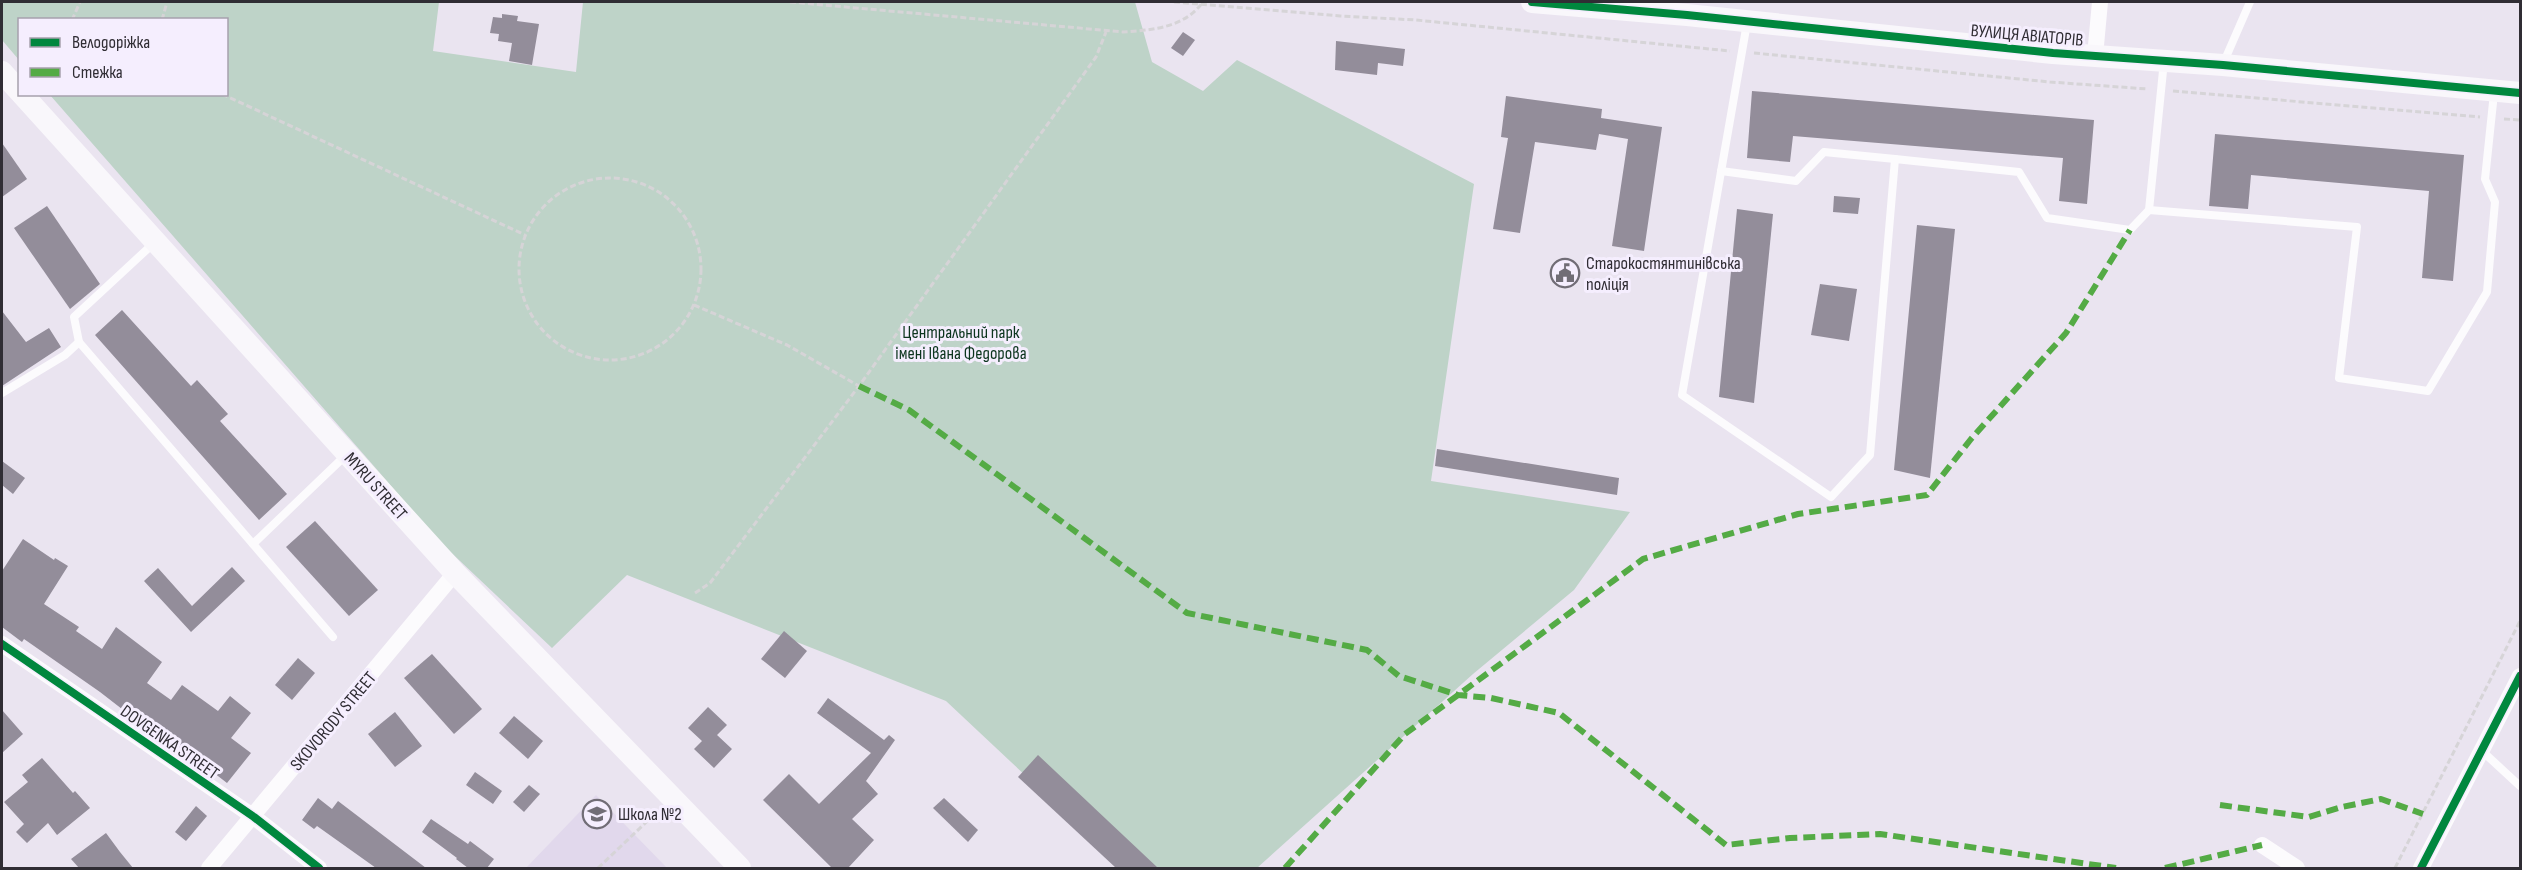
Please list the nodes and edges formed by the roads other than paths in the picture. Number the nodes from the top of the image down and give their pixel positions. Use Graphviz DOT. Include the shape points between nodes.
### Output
graph roads {
  1 [pos="1532,2"];
  2 [pos="2100,2"];
  3 [pos="2250,2"];
  4 [pos="1747,21"];
  5 [pos="2095,56"];
  6 [pos="2164,61"];
  7 [pos="2223,65"];
  8 [pos="2494,91"];
  9 [pos="2520,93"];
  10 [pos="19,96"];
  11 [pos="1895,159"];
  12 [pos="1721,171"];
  13 [pos="2149,210"];
  14 [pos="155,242"];
  15 [pos="79,342"];
  16 [pos="2,393"];
  17 [pos="347,454"];
  18 [pos="253,544"];
  19 [pos="455,573"];
  20 [pos="333,637"];
  21 [pos="2,644"];
  22 [pos="2520,676"];
  23 [pos="2482,752"];
  24 [pos="2520,786"];
  25 [pos="254,817"];
  26 [pos="2262,845"];
  27 [pos="209,868"];
  28 [pos="319,868"];
  29 [pos="740,868"];
  30 [pos="2297,868"];
  31 [pos="2421,868"];
  1 -- 4 [label="main road, ВУЛИЦЯ АВІАТОРІВ" via="1688,11"];
  2 -- 5 [label="street"];
  3 -- 7 [label="lane"];
  4 -- 5 [label="main road, ВУЛИЦЯ АВІАТОРІВ"];
  4 -- 12 [label="lane"];
  5 -- 6 [label="main road, ВУЛИЦЯ АВІАТОРІВ"];
  6 -- 7 [label="main road, ВУЛИЦЯ АВІАТОРІВ"];
  6 -- 13 [label="lane"];
  7 -- 8 [label="main road, ВУЛИЦЯ АВІАТОРІВ"];
  8 -- 9 [label="main road, ВУЛИЦЯ АВІАТОРІВ"];
  8 -- 13 [label="lane" via="2485,179 2495,202 2487,292 2428,391 2339,378 2357,227"];
  10 -- 14 [label="main road, MYRU STREET"];
  11 -- 12 [label="lane" via="1824,152 1796,181"];
  11 -- 12 [label="lane" via="1870,455 1831,497 1682,394"];
  11 -- 13 [label="lane" via="2019,172 2047,218 2130,230"];
  14 -- 15 [label="lane" via="74,317"];
  14 -- 17 [label="main road, MYRU STREET"];
  15 -- 16 [label="lane" via="65,355"];
  15 -- 18 [label="lane"];
  17 -- 18 [label="lane"];
  17 -- 19 [label="main road, MYRU STREET"];
  18 -- 20 [label="lane"];
  19 -- 25 [label="street, SKOVORODY STREET"];
  19 -- 29 [label="main road, MYRU STREET"];
  21 -- 25 [label="street, DOVGENKA STREET"];
  22 -- 23 [label="street"];
  23 -- 24 [label="lane"];
  23 -- 31 [label="street"];
  25 -- 27 [label="street, SKOVORODY STREET"];
  25 -- 28 [label="street, DOVGENKA STREET"];
  26 -- 30 [label="street"];
}
